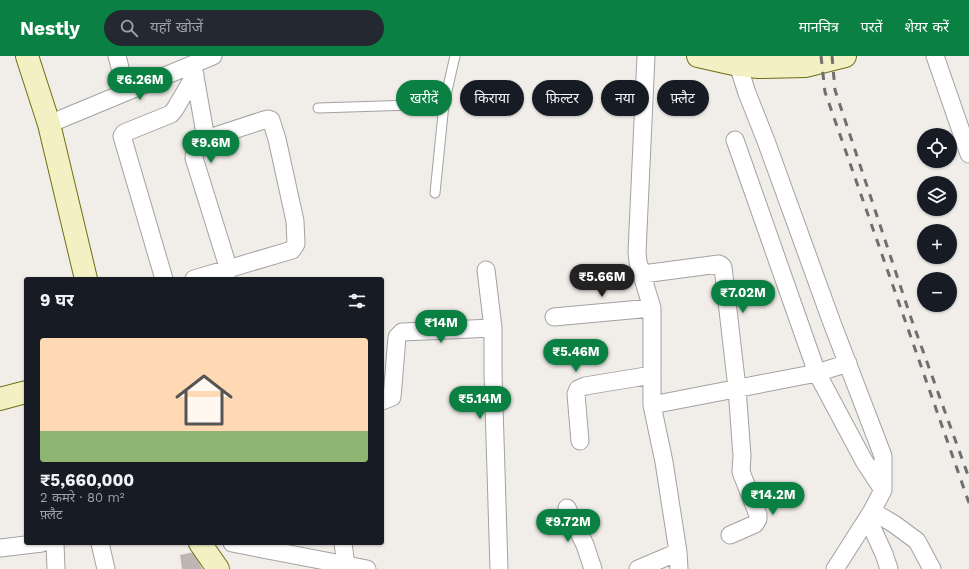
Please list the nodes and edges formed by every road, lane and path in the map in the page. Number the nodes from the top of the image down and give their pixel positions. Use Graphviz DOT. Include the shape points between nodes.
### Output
graph roads {
  1 [pos="27,56"];
  2 [pos="117,56"];
  3 [pos="214,56"];
  4 [pos="455,56"];
  5 [pos="646,56"];
  6 [pos="698,56"];
  7 [pos="845,56"];
  8 [pos="935,56"];
  9 [pos="763,62"];
  10 [pos="738,65"];
  11 [pos="194,70"];
  12 [pos="450,80"];
  13 [pos="126,91"];
  14 [pos="396,106"];
  15 [pos="318,108"];
  16 [pos="443,116"];
  17 [pos="49,124"];
  18 [pos="206,139"];
  19 [pos="734,140"];
  20 [pos="969,154"];
  21 [pos="435,193"];
  22 [pos="228,270"];
  23 [pos="486,270"];
  24 [pos="643,274"];
  25 [pos="86,277"];
  26 [pos="163,277"];
  27 [pos="202,277"];
  28 [pos="652,308"];
  29 [pos="554,317"];
  30 [pos="493,328"];
  31 [pos="848,363"];
  32 [pos="817,373"];
  33 [pos="652,375"];
  34 [pos="737,388"];
  35 [pos="24,392"];
  36 [pos="0,398"];
  37 [pos="384,399"];
  38 [pos="652,405"];
  39 [pos="580,441"];
  40 [pos="882,490"];
  41 [pos="567,508"];
  42 [pos="870,515"];
  43 [pos="730,535"];
  44 [pos="25,545"];
  45 [pos="55,545"];
  46 [pos="100,545"];
  47 [pos="201,545"];
  48 [pos="242,545"];
  49 [pos="343,545"];
  50 [pos="0,548"];
  51 [pos="678,552"];
  52 [pos="346,565"];
  53 [pos="56,569"];
  54 [pos="106,569"];
  55 [pos="218,569"];
  56 [pos="367,569"];
  57 [pos="499,569"];
  58 [pos="593,569"];
  59 [pos="638,569"];
  60 [pos="679,569"];
  61 [pos="835,569"];
  62 [pos="889,569"];
  63 [pos="932,569"];
  1 -- 17 [label="main road"];
  2 -- 13 [label="street"];
  3 -- 11 [label="street"];
  4 -- 12 [label="lane"];
  5 -- 24 [label="street" via="637,252"];
  6 -- 10 [label="main road"];
  7 -- 9 [label="main road" via="804,66"];
  8 -- 20 [label="street"];
  9 -- 10 [label="main road"];
  10 -- 31 [label="street"];
  11 -- 13 [label="street"];
  11 -- 18 [label="street"];
  11 -- 26 [label="street" via="171,114 122,136"];
  13 -- 17 [label="street"];
  14 -- 15 [label="lane"];
  16 -- 21 [label="lane"];
  17 -- 25 [label="main road"];
  18 -- 22 [label="street" via="205,145 194,152 194,158"];
  18 -- 22 [label="street" via="271,120 295,221 296,244 293,250"];
  19 -- 32 [label="street"];
  22 -- 27 [label="street"];
  23 -- 30 [label="street"];
  24 -- 28 [label="street"];
  24 -- 34 [label="street" via="721,264"];
  28 -- 29 [label="street"];
  28 -- 33 [label="street"];
  30 -- 37 [label="street" via="402,332 397,337 392,397"];
  30 -- 57 [label="street"];
  31 -- 32 [label="street"];
  31 -- 40 [label="street" via="883,456"];
  32 -- 34 [label="street"];
  32 -- 40 [label="street"];
  33 -- 38 [label="street"];
  33 -- 39 [label="street" via="585,386 578,390 576,394"];
  34 -- 38 [label="street"];
  34 -- 43 [label="street" via="741,472 758,519 755,524"];
  35 -- 36 [label="main road"];
  38 -- 51 [label="street"];
  40 -- 42 [label="street"];
  41 -- 58 [label="street" via="585,545"];
  42 -- 61 [label="street"];
  42 -- 62 [label="street"];
  42 -- 63 [label="street" via="894,524 917,541"];
  44 -- 50 [label="street"];
  45 -- 53 [label="street"];
  46 -- 54 [label="street"];
  47 -- 55 [label="main road"];
  48 -- 52 [label="street"];
  49 -- 52 [label="street"];
  51 -- 59 [label="street"];
  51 -- 60 [label="street"];
  52 -- 56 [label="street"];
}
